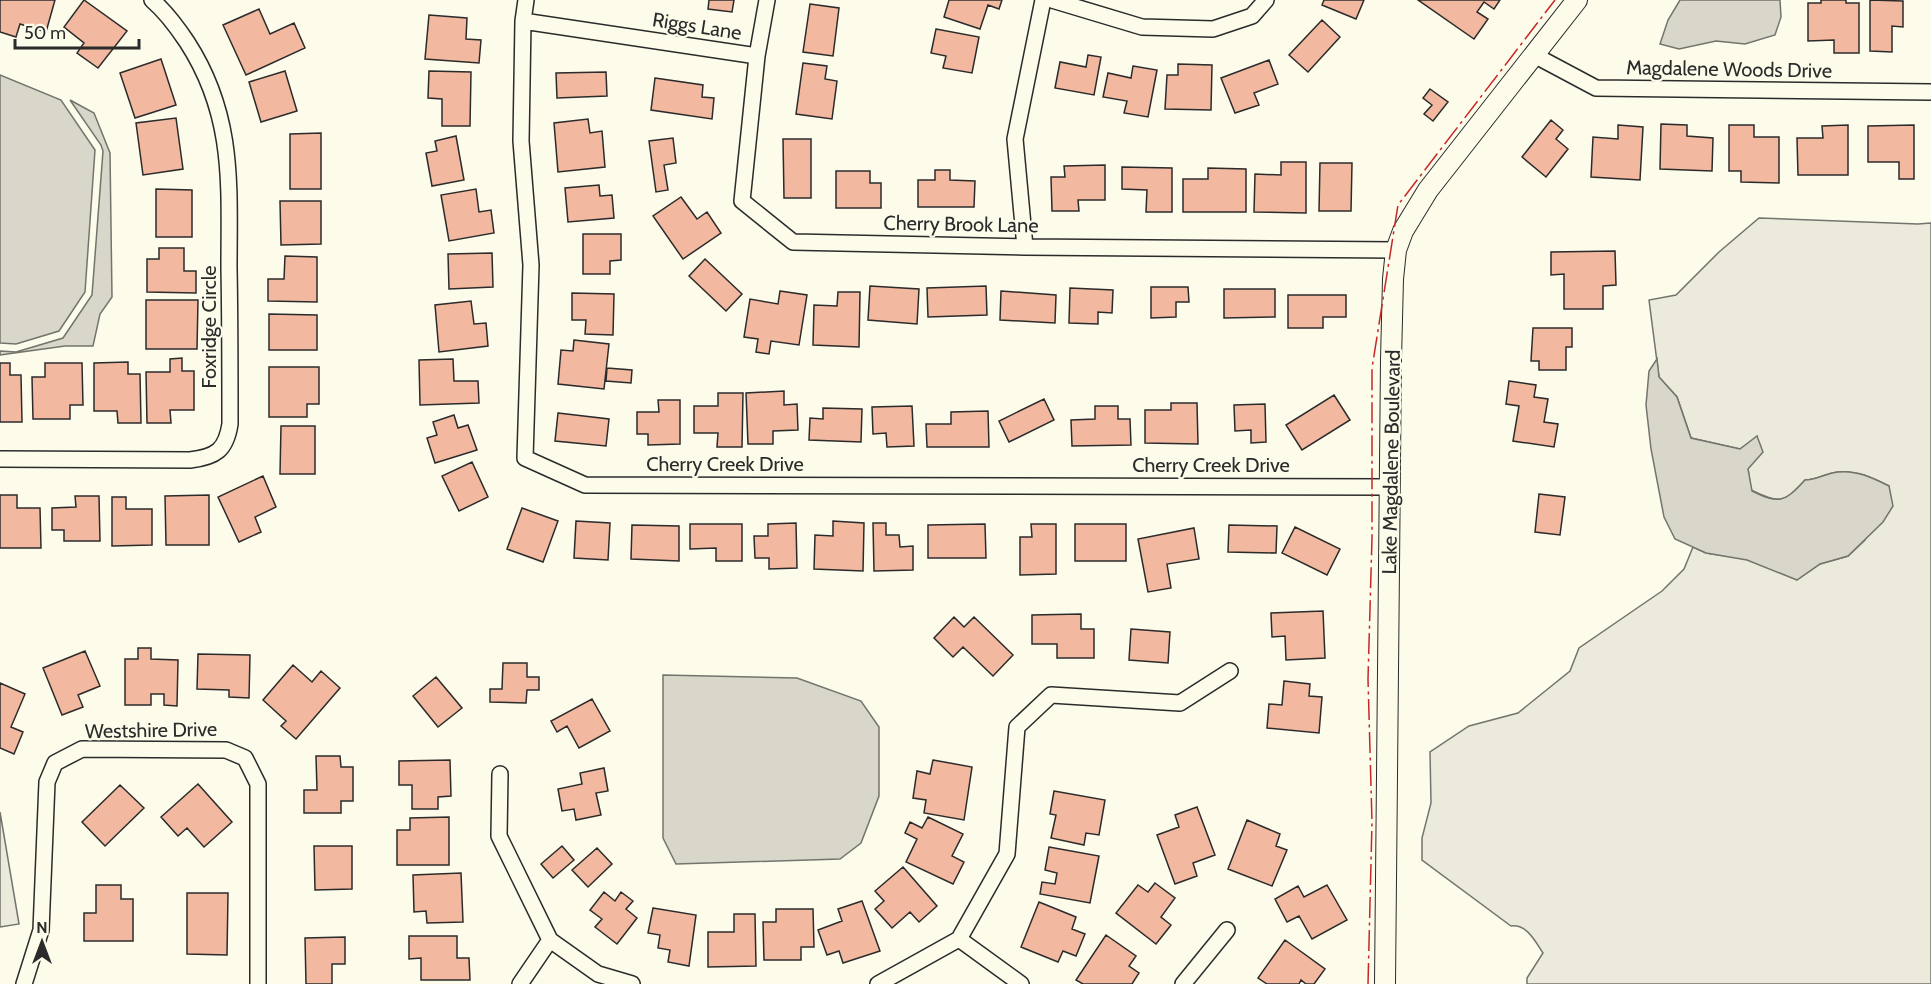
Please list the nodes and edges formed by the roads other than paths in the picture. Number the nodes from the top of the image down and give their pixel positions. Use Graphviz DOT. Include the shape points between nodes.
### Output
graph roads {
  1 [pos="526,0"];
  2 [pos="767,0"];
  3 [pos="1043,0"];
  4 [pos="1052,0"];
  5 [pos="1266,0"];
  6 [pos="1577,0"];
  7 [pos="156,1"];
  8 [pos="523,21"];
  9 [pos="1534,55"];
  10 [pos="758,56"];
  11 [pos="1931,92"];
  12 [pos="1025,247"];
  13 [pos="1396,250"];
  14 [pos="0,459"];
  15 [pos="1390,487"];
  16 [pos="1230,671"];
  17 [pos="500,774"];
  18 [pos="1227,930"];
  19 [pos="959,939"];
  20 [pos="550,940"];
  21 [pos="24,984"];
  22 [pos="258,984"];
  23 [pos="520,984"];
  24 [pos="632,984"];
  25 [pos="878,984"];
  26 [pos="1022,984"];
  27 [pos="1183,984"];
  28 [pos="1385,984"];
  1 -- 8 [label="street, Cherry Creek Drive"];
  2 -- 10 [label="street, Cherry Brook Lane"];
  3 -- 12 [label="street" via="1015,140"];
  4 -- 5 [label="street" via="1142,27 1213,29 1252,16"];
  6 -- 9 [label="street, Lake Magdalene Boulevard"];
  7 -- 14 [label="street, Foxridge Circle" via="204,73 224,134 229,187 228,437 215,453 190,460"];
  8 -- 10 [label="street, Riggs Lane"];
  8 -- 15 [label="street, Cherry Creek Drive" via="521,141 531,265 525,458 585,485"];
  9 -- 11 [label="street, Magdalene Woods Drive" via="1596,88"];
  9 -- 13 [label="street, Lake Magdalene Boulevard" via="1428,190"];
  10 -- 12 [label="street, Cherry Brook Lane" via="742,201 793,242"];
  12 -- 13 [label="street, Cherry Brook Lane"];
  13 -- 15 [label="street, Lake Magdalene Boulevard"];
  15 -- 28 [label="street, Lake Magdalene Boulevard"];
  16 -- 19 [label="street" via="1180,703 1051,695 1017,727 1007,854"];
  17 -- 20 [label="street" via="499,836"];
  18 -- 27 [label="street"];
  19 -- 25 [label="street"];
  19 -- 26 [label="street"];
  20 -- 23 [label="street"];
  20 -- 24 [label="street" via="598,974"];
  21 -- 22 [label="street, Westshire Drive" via="41,930 47,782 55,763 82,749 226,750 245,758 258,784"];
}
